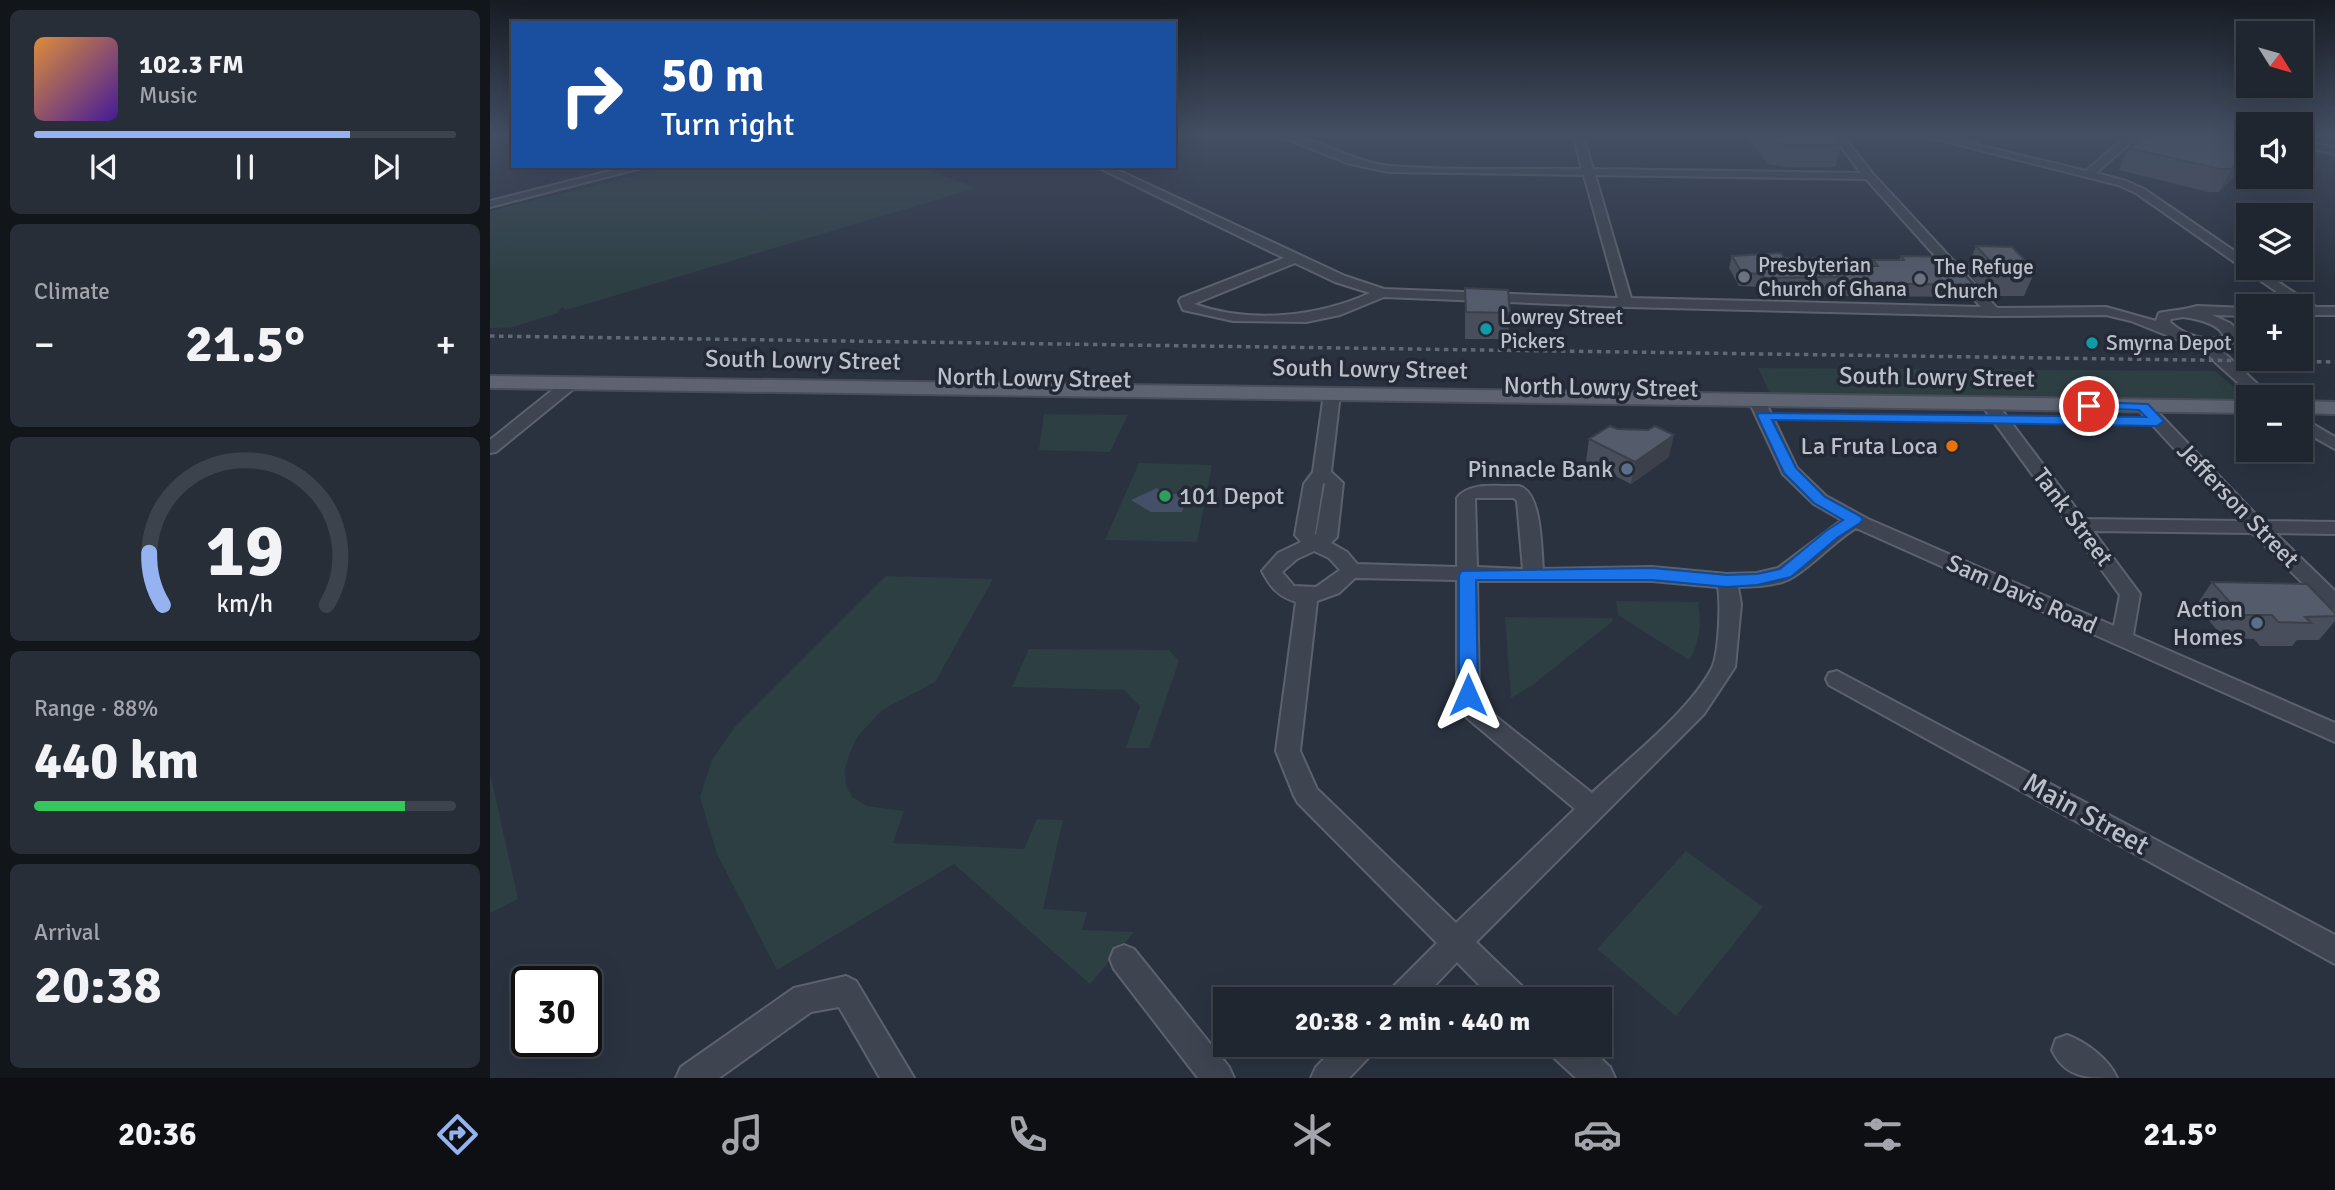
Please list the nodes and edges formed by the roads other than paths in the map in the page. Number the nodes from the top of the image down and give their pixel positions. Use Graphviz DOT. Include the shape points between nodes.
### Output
graph roads {
  1 [pos="566,185"];
  2 [pos="1141,185"];
  3 [pos="1594,185"];
  4 [pos="1877,185"];
  5 [pos="2124,185"];
  6 [pos="490,204"];
  7 [pos="1295,258"];
  8 [pos="2236,258"];
  9 [pos="2266,280"];
  10 [pos="1382,293"];
  11 [pos="2285,294"];
  12 [pos="1626,303"];
  13 [pos="2106,311"];
  14 [pos="2313,311"];
  15 [pos="2335,311"];
  16 [pos="1993,312"];
  17 [pos="2236,312"];
  18 [pos="2180,313"];
  19 [pos="2236,316"];
  20 [pos="2226,327"];
  21 [pos="2171,331"];
  22 [pos="2206,342"];
  23 [pos="490,382"];
  24 [pos="571,383"];
  25 [pos="2249,385"];
  26 [pos="490,399"];
  27 [pos="550,399"];
  28 [pos="1331,402"];
  29 [pos="2313,407"];
  30 [pos="1760,408"];
  31 [pos="2236,408"];
  32 [pos="2335,408"];
  33 [pos="1995,412"];
  34 [pos="2150,414"];
  35 [pos="2236,421"];
  36 [pos="2313,422"];
  37 [pos="2335,422"];
  38 [pos="2313,430"];
  39 [pos="2335,444"];
  40 [pos="490,448"];
  41 [pos="1855,520"];
  42 [pos="2079,525"];
  43 [pos="2256,526"];
  44 [pos="2335,528"];
  45 [pos="1314,544"];
  46 [pos="1350,571"];
  47 [pos="1468,575"];
  48 [pos="1534,575"];
  49 [pos="1727,581"];
  50 [pos="1307,597"];
  51 [pos="2335,603"];
  52 [pos="2122,638"];
  53 [pos="1837,679"];
  54 [pos="2335,733"];
  55 [pos="1593,809"];
  56 [pos="1455,944"];
  57 [pos="2335,950"];
  58 [pos="1124,959"];
  59 [pos="1414,987"];
  60 [pos="1501,987"];
  61 [pos="2067,1050"];
  62 [pos="1347,1057"];
  63 [pos="1576,1057"];
  64 [pos="692,1078"];
  65 [pos="898,1078"];
  66 [pos="1218,1078"];
  67 [pos="1327,1078"];
  68 [pos="1600,1078"];
  69 [pos="2101,1078"];
  1 -- 6 [label="street"];
  2 -- 7 [label="street"];
  3 -- 12 [label="street"];
  4 -- 16 [label="street"];
  5 -- 8 [label="street" via="2140,191"];
  7 -- 10 [label="street"];
  7 -- 10 [label="street" via="1186,301 1188,307 1241,316 1319,316"];
  9 -- 11 [label="street"];
  10 -- 12 [label="street"];
  12 -- 16 [label="street"];
  13 -- 16 [label="street"];
  13 -- 18 [label="street"];
  13 -- 21 [label="street"];
  14 -- 15 [label="street"];
  17 -- 18 [label="street"];
  18 -- 20 [label="street" via="2212,319"];
  18 -- 21 [label="street" via="2162,319"];
  19 -- 20 [label="street"];
  20 -- 22 [label="street" via="2233,335 2229,341"];
  21 -- 22 [label="street"];
  22 -- 25 [label="street"];
  23 -- 24 [label="main road, South Lowry Street"];
  24 -- 27 [label="street"];
  24 -- 28 [label="main road, South Lowry Street"];
  26 -- 27 [label="main road, North Lowry Street"];
  27 -- 28 [label="main road, North Lowry Street"];
  27 -- 40 [label="street"];
  28 -- 30 [label="main road, North Lowry Street"];
  28 -- 45 [label="street" via="1322,473 1313,484 1305,535"];
  29 -- 32 [label="main road"];
  30 -- 33 [label="main road, North Lowry Street"];
  30 -- 41 [label="street, Sam Davis Road" via="1789,470 1820,500"];
  31 -- 34 [label="main road"];
  33 -- 34 [label="main road, North Lowry Street"];
  33 -- 42 [label="street, Tank Street"];
  34 -- 35 [label="main road, North Lowry Street"];
  34 -- 43 [label="street, Jefferson Street"];
  36 -- 37 [label="main road"];
  38 -- 39 [label="street"];
  41 -- 49 [label="street" via="1785,573"];
  41 -- 52 [label="street, Sam Davis Road"];
  42 -- 43 [label="street"];
  42 -- 52 [label="street, Tank Street" via="2130,594"];
  43 -- 44 [label="street"];
  43 -- 51 [label="street, Jefferson Street"];
  45 -- 46 [label="street" via="1335,551"];
  45 -- 50 [label="street" via="1296,549 1272,571 1287,592"];
  46 -- 47 [label="street"];
  46 -- 50 [label="street" via="1329,592"];
  47 -- 48 [label="street"];
  47 -- 48 [label="street" via="1466,498 1470,493 1519,492 1526,500"];
  47 -- 55 [label="street" via="1468,695 1475,712"];
  48 -- 49 [label="street" via="1652,574"];
  49 -- 55 [label="street" via="1731,604 1724,667 1696,708"];
  50 -- 56 [label="street" via="1288,751 1306,793"];
  52 -- 54 [label="street, Sam Davis Road"];
  53 -- 57 [label="street, Main Street"];
  55 -- 56 [label="street"];
  56 -- 59 [label="street"];
  56 -- 60 [label="street"];
  58 -- 66 [label="street"];
  61 -- 69 [label="street"];
  62 -- 67 [label="street"];
  63 -- 68 [label="street"];
  64 -- 65 [label="street" via="804,998 846,991"];
}
